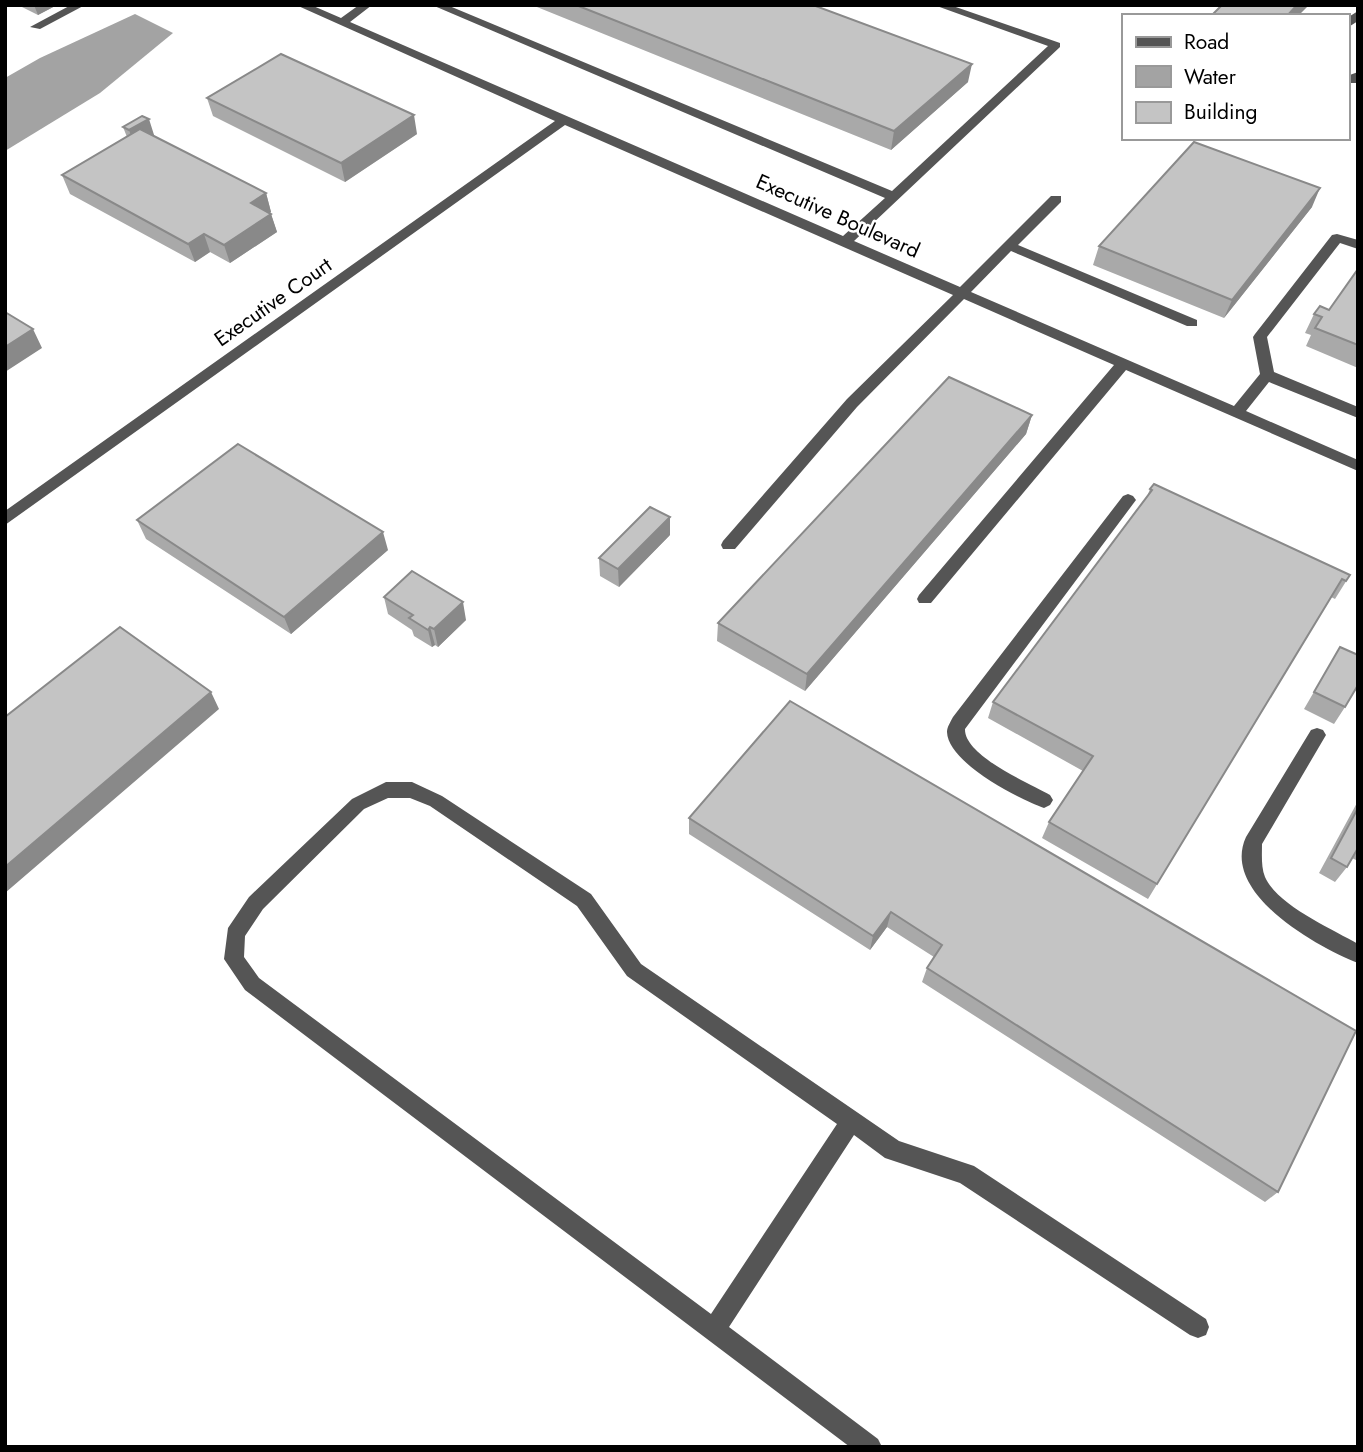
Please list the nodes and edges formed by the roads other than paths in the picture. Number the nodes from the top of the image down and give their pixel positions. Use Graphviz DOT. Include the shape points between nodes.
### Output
graph roads {
  1 [pos="80,5"];
  2 [pos="301,5"];
  3 [pos="366,5"];
  4 [pos="437,5"];
  5 [pos="939,5"];
  6 [pos="342,23"];
  7 [pos="36,27"];
  8 [pos="564,120"];
  9 [pos="894,197"];
  10 [pos="1056,200"];
  11 [pos="845,242"];
  12 [pos="1358,245"];
  13 [pos="1010,246"];
  14 [pos="962,293"];
  15 [pos="1192,323"];
  16 [pos="1123,364"];
  17 [pos="1267,375"];
  18 [pos="1236,413"];
  19 [pos="1358,413"];
  20 [pos="1358,466"];
  21 [pos="1128,500"];
  22 [pos="5,519"];
  23 [pos="729,545"];
  24 [pos="925,599"];
  25 [pos="1317,735"];
  26 [pos="1044,800"];
  27 [pos="1358,954"];
  28 [pos="850,1121"];
  29 [pos="1198,1327"];
  30 [pos="714,1330"];
  31 [pos="870,1447"];
  1 -- 7 [label="street"];
  2 -- 6 [label="street, Executive Boulevard"];
  3 -- 6 [label="street"];
  4 -- 9 [label="street"];
  5 -- 9 [label="street" via="1056,44"];
  6 -- 8 [label="street, Executive Boulevard"];
  8 -- 11 [label="street, Executive Boulevard"];
  8 -- 22 [label="street, Executive Court"];
  9 -- 11 [label="street"];
  10 -- 13 [label="street"];
  11 -- 14 [label="street, Executive Boulevard"];
  12 -- 17 [label="street" via="1338,238 1260,337"];
  13 -- 14 [label="street"];
  13 -- 15 [label="street"];
  14 -- 16 [label="street, Executive Boulevard"];
  14 -- 23 [label="street" via="852,403"];
  16 -- 18 [label="street, Executive Boulevard"];
  16 -- 24 [label="street"];
  17 -- 18 [label="street"];
  17 -- 19 [label="street"];
  18 -- 20 [label="street, Executive Boulevard"];
  21 -- 26 [label="street" via="958,722 956,733 962,748 976,762"];
  25 -- 27 [label="street" via="1253,844 1253,865 1257,882 1269,898"];
  28 -- 29 [label="street" via="893,1150 966,1174"];
  28 -- 30 [label="street"];
  28 -- 30 [label="street" via="634,970 584,900 436,801 412,790 386,790 358,804 256,903 235,933 234,959 252,984"];
  30 -- 31 [label="street"];
}
